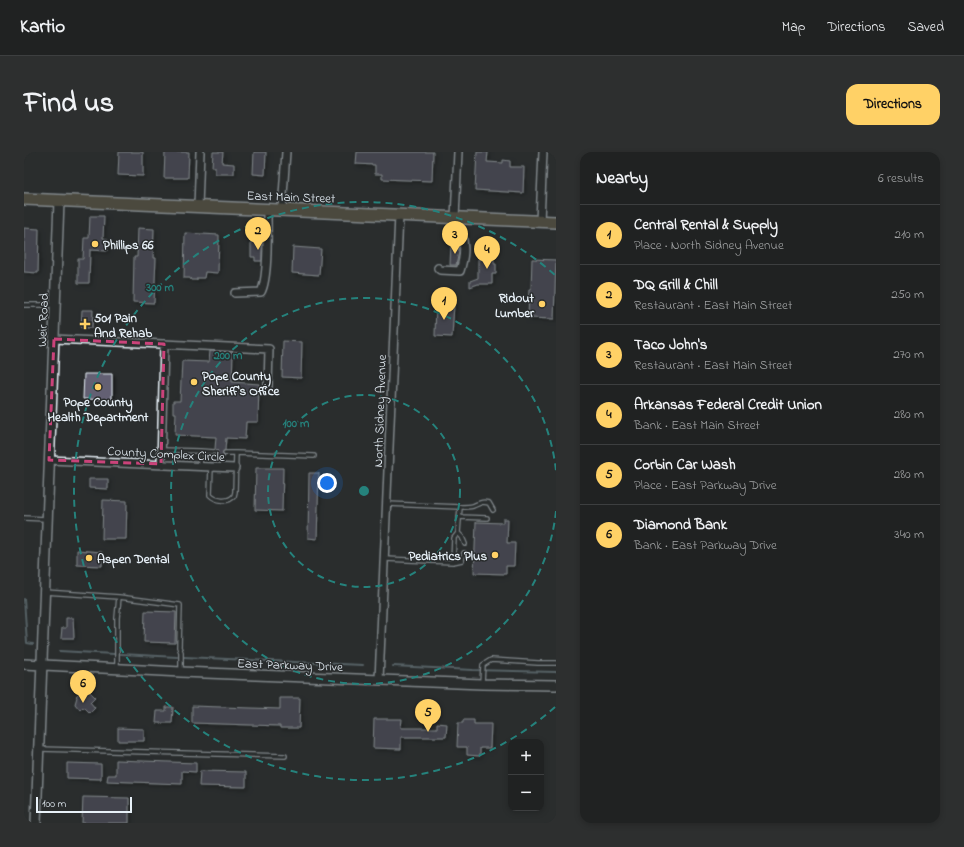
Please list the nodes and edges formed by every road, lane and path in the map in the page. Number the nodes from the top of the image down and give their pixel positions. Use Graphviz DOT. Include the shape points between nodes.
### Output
graph roads {
  1 [pos="200,152"];
  2 [pos="286,152"];
  3 [pos="458,152"];
  4 [pos="543,152"];
  5 [pos="24,199"];
  6 [pos="59,201"];
  7 [pos="198,206"];
  8 [pos="267,210"];
  9 [pos="282,210"];
  10 [pos="399,215"];
  11 [pos="455,218"];
  12 [pos="540,221"];
  13 [pos="556,222"];
  14 [pos="461,233"];
  15 [pos="438,268"];
  16 [pos="235,293"];
  17 [pos="24,305"];
  18 [pos="55,305"];
  19 [pos="54,339"];
  20 [pos="164,344"];
  21 [pos="268,387"];
  22 [pos="161,450"];
  23 [pos="200,451"];
  24 [pos="215,452"];
  25 [pos="225,453"];
  26 [pos="236,453"];
  27 [pos="314,456"];
  28 [pos="49,460"];
  29 [pos="160,464"];
  30 [pos="200,466"];
  31 [pos="211,467"];
  32 [pos="236,468"];
  33 [pos="387,504"];
  34 [pos="460,507"];
  35 [pos="493,510"];
  36 [pos="459,517"];
  37 [pos="24,518"];
  38 [pos="487,518"];
  39 [pos="47,519"];
  40 [pos="458,533"];
  41 [pos="465,544"];
  42 [pos="464,553"];
  43 [pos="385,559"];
  44 [pos="453,562"];
  45 [pos="44,592"];
  46 [pos="119,597"];
  47 [pos="556,663"];
  48 [pos="24,664"];
  49 [pos="42,664"];
  50 [pos="117,669"];
  51 [pos="181,672"];
  52 [pos="379,680"];
  53 [pos="482,684"];
  54 [pos="556,685"];
  55 [pos="39,749"];
  56 [pos="285,756"];
  57 [pos="36,823"];
  1 -- 7 [label="street"];
  2 -- 9 [label="street"];
  3 -- 11 [label="street"];
  4 -- 12 [label="street"];
  5 -- 6 [label="main road, East Main Street"];
  6 -- 7 [label="main road, East Main Street"];
  6 -- 18 [label="main road, Weir Road"];
  7 -- 8 [label="main road, East Main Street"];
  8 -- 9 [label="main road, East Main Street"];
  8 -- 16 [label="street" via="264,287 261,292"];
  9 -- 10 [label="main road, East Main Street"];
  10 -- 11 [label="main road, East Main Street"];
  10 -- 33 [label="street, North Sidney Avenue"];
  11 -- 12 [label="main road, East Main Street"];
  12 -- 13 [label="main road, East Main Street"];
  14 -- 15 [label="street" via="464,255 460,271"];
  17 -- 18 [label="lane"];
  18 -- 19 [label="main road, Weir Road"];
  19 -- 20 [label="street"];
  19 -- 28 [label="main road, Weir Road"];
  20 -- 21 [label="street" via="269,349"];
  20 -- 22 [label="street"];
  22 -- 23 [label="lane"];
  22 -- 29 [label="street"];
  23 -- 24 [label="lane"];
  23 -- 30 [label="lane"];
  25 -- 26 [label="lane"];
  26 -- 27 [label="lane, County Complex Circle"];
  26 -- 32 [label="lane, County Complex Circle"];
  28 -- 29 [label="street, County Complex Circle"];
  28 -- 39 [label="main road, Weir Road"];
  29 -- 30 [label="street, County Complex Circle"];
  30 -- 31 [label="street, County Complex Circle"];
  31 -- 32 [label="street, County Complex Circle"];
  31 -- 32 [label="lane" via="210,495 217,500 228,500 234,496"];
  33 -- 34 [label="lane"];
  33 -- 43 [label="street, North Sidney Avenue"];
  34 -- 35 [label="lane" via="485,502 489,503"];
  34 -- 36 [label="lane"];
  36 -- 38 [label="lane"];
  36 -- 40 [label="lane"];
  37 -- 39 [label="lane"];
  39 -- 45 [label="main road, Weir Road"];
  40 -- 41 [label="lane"];
  40 -- 44 [label="lane" via="454,538"];
  42 -- 44 [label="lane" via="462,560"];
  43 -- 44 [label="lane"];
  43 -- 52 [label="street, North Sidney Avenue"];
  45 -- 46 [label="lane"];
  45 -- 49 [label="main road, Weir Road"];
  46 -- 50 [label="lane"];
  46 -- 51 [label="lane" via="180,605"];
  47 -- 53 [label="lane" via="491,660 483,665"];
  48 -- 49 [label="main road, East Parkway Drive"];
  49 -- 50 [label="main road, East Parkway Drive"];
  49 -- 55 [label="main road, Weir Road"];
  50 -- 51 [label="main road, East Parkway Drive"];
  51 -- 52 [label="main road, East Parkway Drive"];
  52 -- 53 [label="main road, East Parkway Drive"];
  53 -- 54 [label="main road, East Parkway Drive"];
  55 -- 56 [label="lane"];
  55 -- 57 [label="main road, Weir Road"];
}
